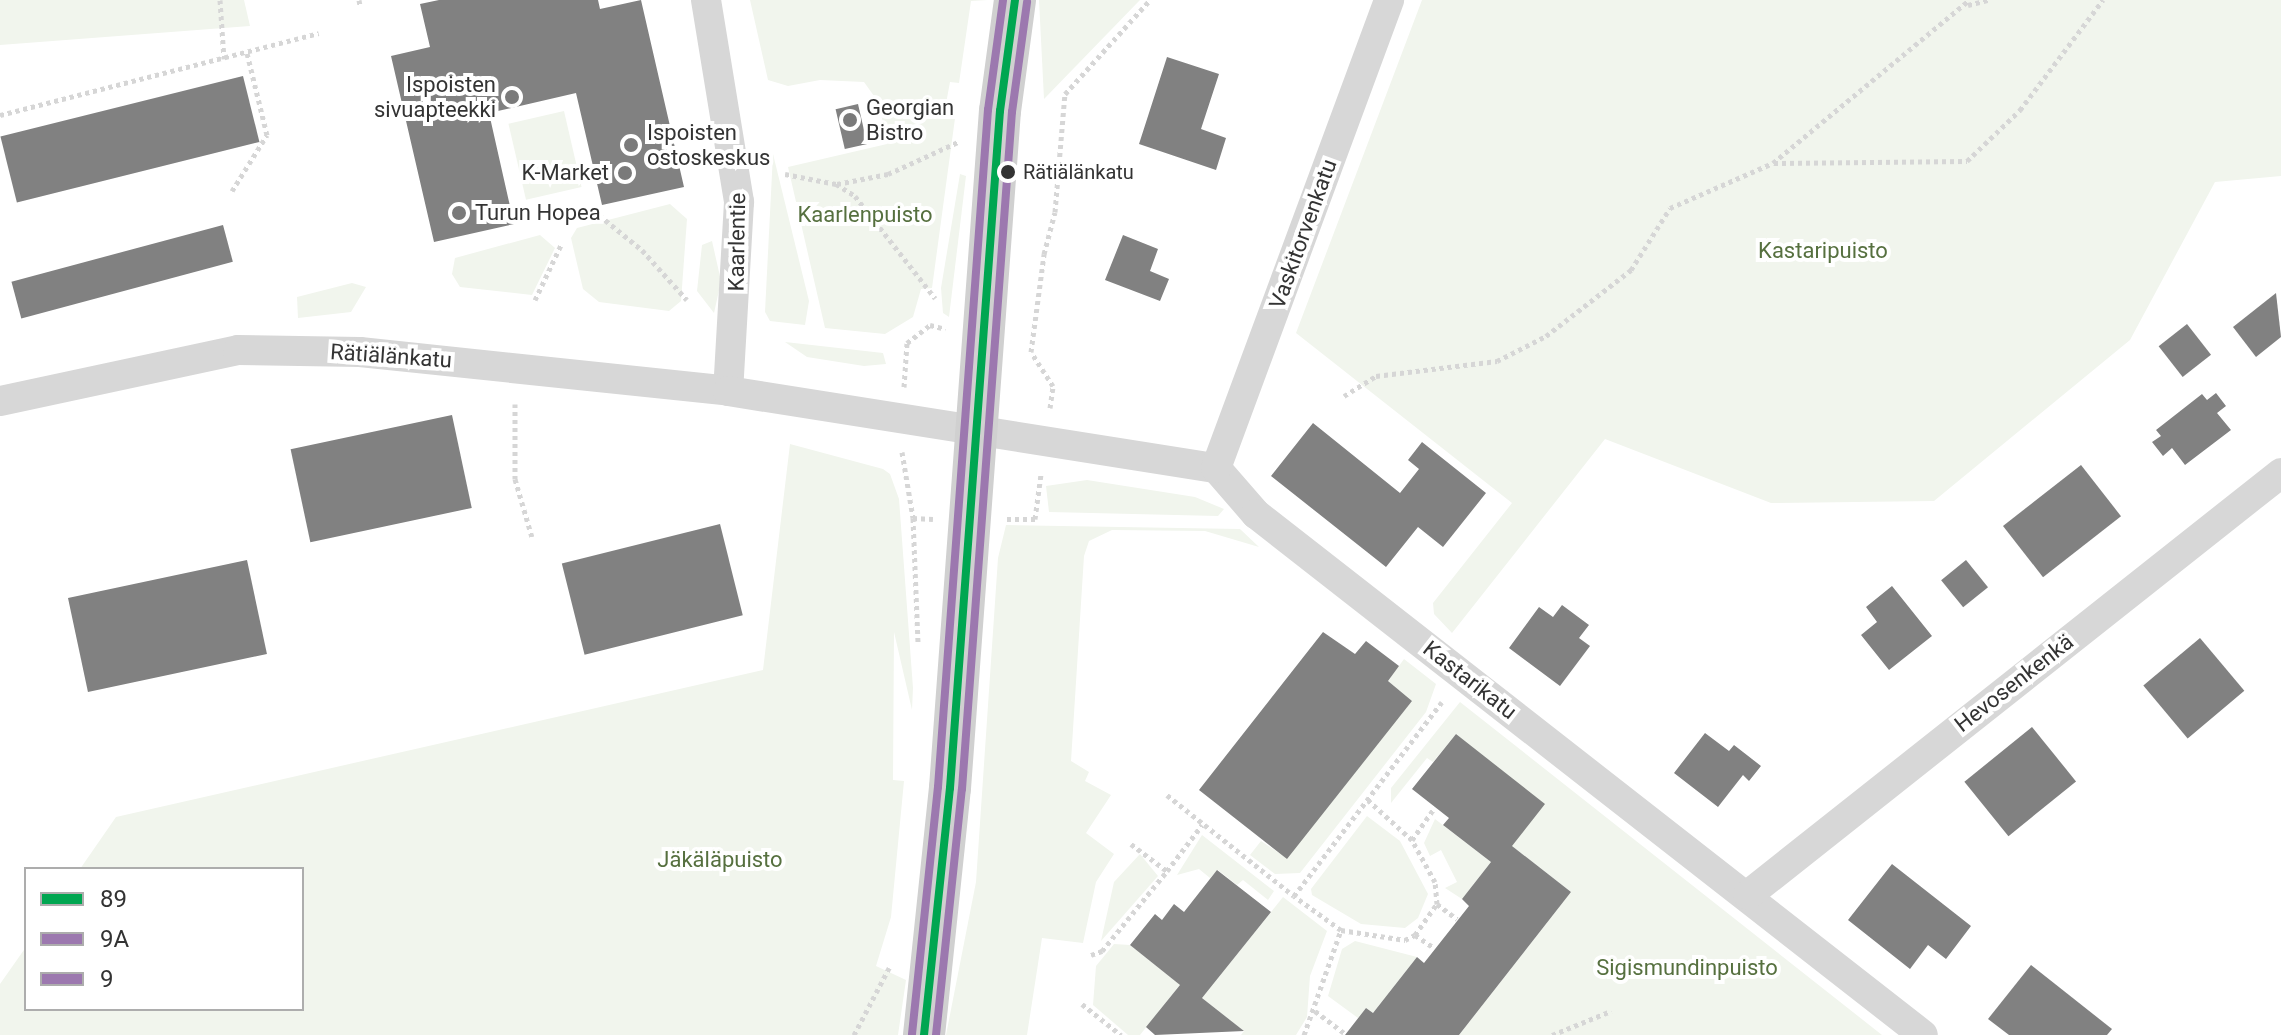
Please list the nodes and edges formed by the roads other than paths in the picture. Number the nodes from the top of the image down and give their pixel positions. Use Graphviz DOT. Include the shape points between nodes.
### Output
graph roads {
  1 [pos="706,0"];
  2 [pos="1015,0"];
  3 [pos="1389,0"];
  4 [pos="728,391"];
  5 [pos="0,401"];
  6 [pos="975,428"];
  7 [pos="1216,468"];
  8 [pos="2281,473"];
  9 [pos="1748,895"];
  10 [pos="924,1035"];
  11 [pos="1923,1035"];
  1 -- 4 [label="street, Kaarlentie" via="739,202"];
  2 -- 6 [label="main road" via="1000,111"];
  3 -- 7 [label="street, Vaskitorvenkatu"];
  4 -- 5 [label="street, Rätiälänkatu" via="360,352 238,350"];
  4 -- 6 [label="street, Rätiälänkatu"];
  6 -- 7 [label="street"];
  6 -- 10 [label="main road" via="950,788"];
  7 -- 9 [label="street, Kastarikatu" via="1256,514"];
  8 -- 9 [label="street, Hevosenkenkä"];
  9 -- 11 [label="street, Kastarikatu"];
}
